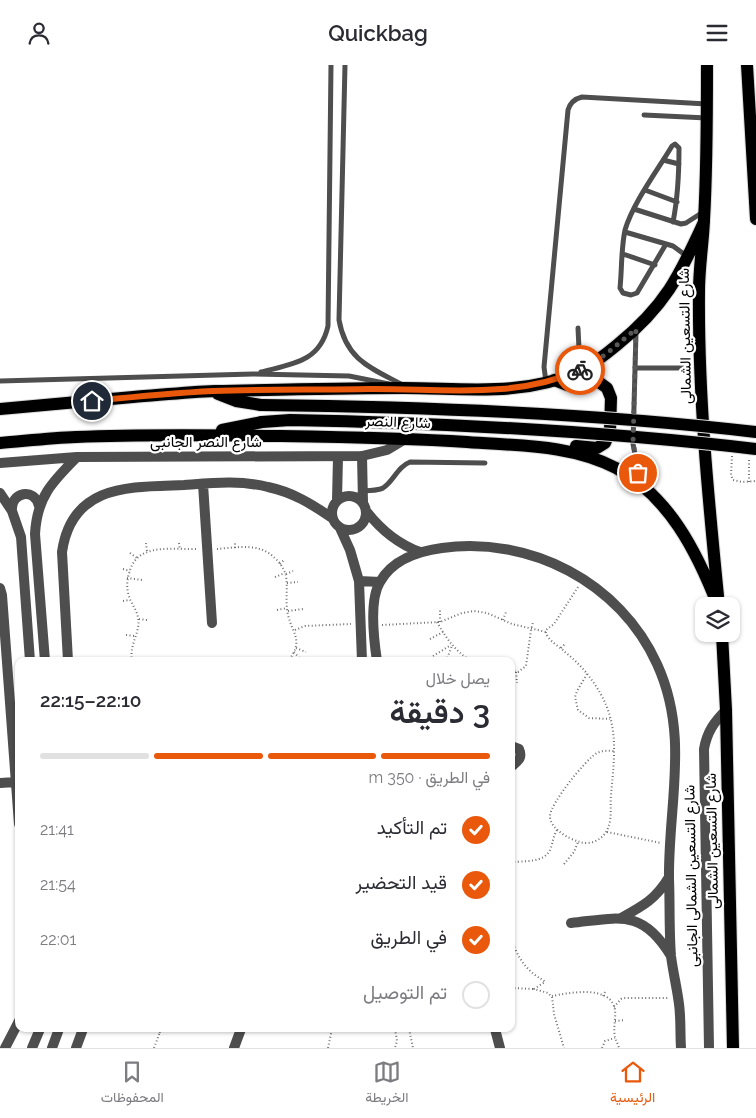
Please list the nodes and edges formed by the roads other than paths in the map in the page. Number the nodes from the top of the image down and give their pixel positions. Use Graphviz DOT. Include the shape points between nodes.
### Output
graph roads {
  1 [pos="331,65"];
  2 [pos="345,65"];
  3 [pos="707,65"];
  4 [pos="747,65"];
  5 [pos="707,104"];
  6 [pos="644,115"];
  7 [pos="707,118"];
  8 [pos="663,160"];
  9 [pos="679,164"];
  10 [pos="645,190"];
  11 [pos="677,202"];
  12 [pos="634,209"];
  13 [pos="704,217"];
  14 [pos="756,219"];
  15 [pos="673,223"];
  16 [pos="625,232"];
  17 [pos="666,244"];
  18 [pos="623,254"];
  19 [pos="688,257"];
  20 [pos="655,265"];
  21 [pos="578,328"];
  22 [pos="636,329"];
  23 [pos="590,364"];
  24 [pos="635,368"];
  25 [pos="684,368"];
  26 [pos="253,374"];
  27 [pos="0,381"];
  28 [pos="550,381"];
  29 [pos="407,388"];
  30 [pos="213,391"];
  31 [pos="0,409"];
  32 [pos="756,432"];
  33 [pos="208,435"];
  34 [pos="408,438"];
  35 [pos="0,443"];
  36 [pos="547,448"];
  37 [pos="752,453"];
  38 [pos="362,456"];
  39 [pos="77,457"];
  40 [pos="338,457"];
  41 [pos="0,463"];
  42 [pos="484,463"];
  43 [pos="634,480"];
  44 [pos="203,484"];
  45 [pos="363,491"];
  46 [pos="0,493"];
  47 [pos="337,500"];
  48 [pos="39,506"];
  49 [pos="365,507"];
  50 [pos="12,511"];
  51 [pos="332,518"];
  52 [pos="340,528"];
  53 [pos="420,552"];
  54 [pos="359,581"];
  55 [pos="380,582"];
  56 [pos="0,588"];
  57 [pos="715,597"];
  58 [pos="718,597"];
  59 [pos="212,623"];
  60 [pos="722,642"];
  61 [pos="30,657"];
  62 [pos="45,657"];
  63 [pos="68,657"];
  64 [pos="362,657"];
  65 [pos="377,657"];
  66 [pos="726,710"];
  67 [pos="515,748"];
  68 [pos="515,763"];
  69 [pos="15,769"];
  70 [pos="15,782"];
  71 [pos="0,783"];
  72 [pos="669,876"];
  73 [pos="621,918"];
  74 [pos="571,923"];
  75 [pos="671,956"];
  76 [pos="15,1029"];
  77 [pos="39,1032"];
  78 [pos="58,1032"];
  79 [pos="82,1032"];
  80 [pos="240,1032"];
  81 [pos="496,1032"];
  82 [pos="5,1048"];
  83 [pos="32,1048"];
  84 [pos="52,1048"];
  85 [pos="76,1048"];
  86 [pos="234,1048"];
  87 [pos="500,1048"];
  88 [pos="681,1048"];
  89 [pos="709,1048"];
  90 [pos="733,1048"];
  1 -- 26 [label="lane" via="327,333 320,346 305,359"];
  2 -- 29 [label="lane" via="339,321 350,349 364,364"];
  3 -- 5 [label="main road, شارع التسعين الشمالى"];
  4 -- 14 [label="main road"];
  5 -- 7 [label="main road, شارع التسعين الشمالى"];
  5 -- 28 [label="lane" via="582,97 570,105 544,367"];
  6 -- 7 [label="lane"];
  7 -- 13 [label="main road, شارع التسعين الشمالى"];
  8 -- 9 [label="lane"];
  8 -- 9 [label="lane" via="676,144"];
  8 -- 10 [label="lane"];
  9 -- 11 [label="lane"];
  10 -- 11 [label="lane"];
  10 -- 12 [label="lane"];
  11 -- 15 [label="lane"];
  12 -- 15 [label="lane"];
  12 -- 16 [label="lane"];
  13 -- 15 [label="lane"];
  13 -- 19 [label="main road"];
  13 -- 58 [label="main road, شارع التسعين الشمالى" via="699,291 700,385"];
  16 -- 17 [label="lane"];
  16 -- 18 [label="lane"];
  17 -- 19 [label="lane" via="676,247"];
  17 -- 20 [label="lane"];
  18 -- 20 [label="lane"];
  18 -- 20 [label="lane" via="620,288 624,294 637,293"];
  19 -- 22 [label="main road" via="658,307"];
  21 -- 23 [label="lane" via="579,349"];
  22 -- 23 [label="main road"];
  22 -- 24 [label="lane"];
  23 -- 28 [label="main road" via="580,371"];
  24 -- 25 [label="lane"];
  24 -- 43 [label="lane" via="633,444 638,469"];
  26 -- 27 [label="lane"];
  26 -- 29 [label="lane" via="348,376"];
  28 -- 29 [label="main road" via="494,391"];
  28 -- 36 [label="main road" via="567,385 591,380 604,385 610,398 610,431 605,443 597,448 559,444"];
  29 -- 30 [label="main road"];
  30 -- 31 [label="main road"];
  30 -- 32 [label="main road, bridge" via="236,401 261,405 508,411"];
  33 -- 34 [label="main road, شارع النصر"];
  33 -- 35 [label="main road, شارع النصر" via="74,437"];
  33 -- 37 [label="main road, bridge" via="262,422 290,420 496,426 598,433"];
  34 -- 36 [label="main road, شارع النصر"];
  34 -- 38 [label="street, شارع النصر الجانبى" via="387,450"];
  36 -- 43 [label="main road, شارع النصر" via="590,457 617,468"];
  38 -- 40 [label="street, شارع النصر الجانبى"];
  38 -- 45 [label="street"];
  39 -- 40 [label="street, شارع النصر الجانبى"];
  39 -- 41 [label="street, شارع النصر الجانبى"];
  39 -- 48 [label="street" via="53,481"];
  40 -- 47 [label="street"];
  42 -- 45 [label="lane" via="410,462 402,466 384,487"];
  43 -- 57 [label="main road, شارع النصر" via="661,503 678,526"];
  44 -- 51 [label="street" via="240,482 268,487 296,496"];
  44 -- 59 [label="street"];
  44 -- 63 [label="street" via="115,490 96,499 76,516 67,532 62,552"];
  45 -- 49 [label="street"];
  46 -- 50 [label="street"];
  47 -- 49 [label="street" via="357,497"];
  47 -- 51 [label="street"];
  48 -- 50 [label="street" via="32,495 23,493 15,498"];
  48 -- 62 [label="street" via="35,534"];
  49 -- 52 [label="street" via="365,520 361,526 347,530"];
  49 -- 53 [label="street" via="384,532"];
  50 -- 61 [label="street" via="21,537"];
  51 -- 52 [label="street"];
  52 -- 54 [label="street"];
  53 -- 55 [label="street" via="395,566"];
  53 -- 72 [label="street" via="452,547 498,547 542,558 583,579 618,607 633,625 666,685 673,714 676,752"];
  54 -- 55 [label="street"];
  54 -- 64 [label="street"];
  55 -- 65 [label="street" via="374,606"];
  56 -- 69 [label="street"];
  60 -- 66 [label="main road, شارع التسعين الشمالى"];
  66 -- 89 [label="street, شارع التسعين الشمالى الجانبى" via="712,725 704,749"];
  66 -- 90 [label="main road, شارع التسعين الشمالى"];
  67 -- 68 [label="street" via="521,753"];
  70 -- 71 [label="street"];
  72 -- 73 [label="street" via="653,899"];
  72 -- 75 [label="street"];
  73 -- 74 [label="street"];
  73 -- 75 [label="street" via="638,921 652,930"];
  75 -- 88 [label="street"];
  76 -- 82 [label="street"];
  77 -- 83 [label="street"];
  78 -- 84 [label="street"];
  79 -- 85 [label="street"];
  80 -- 86 [label="street"];
  81 -- 87 [label="street"];
}
